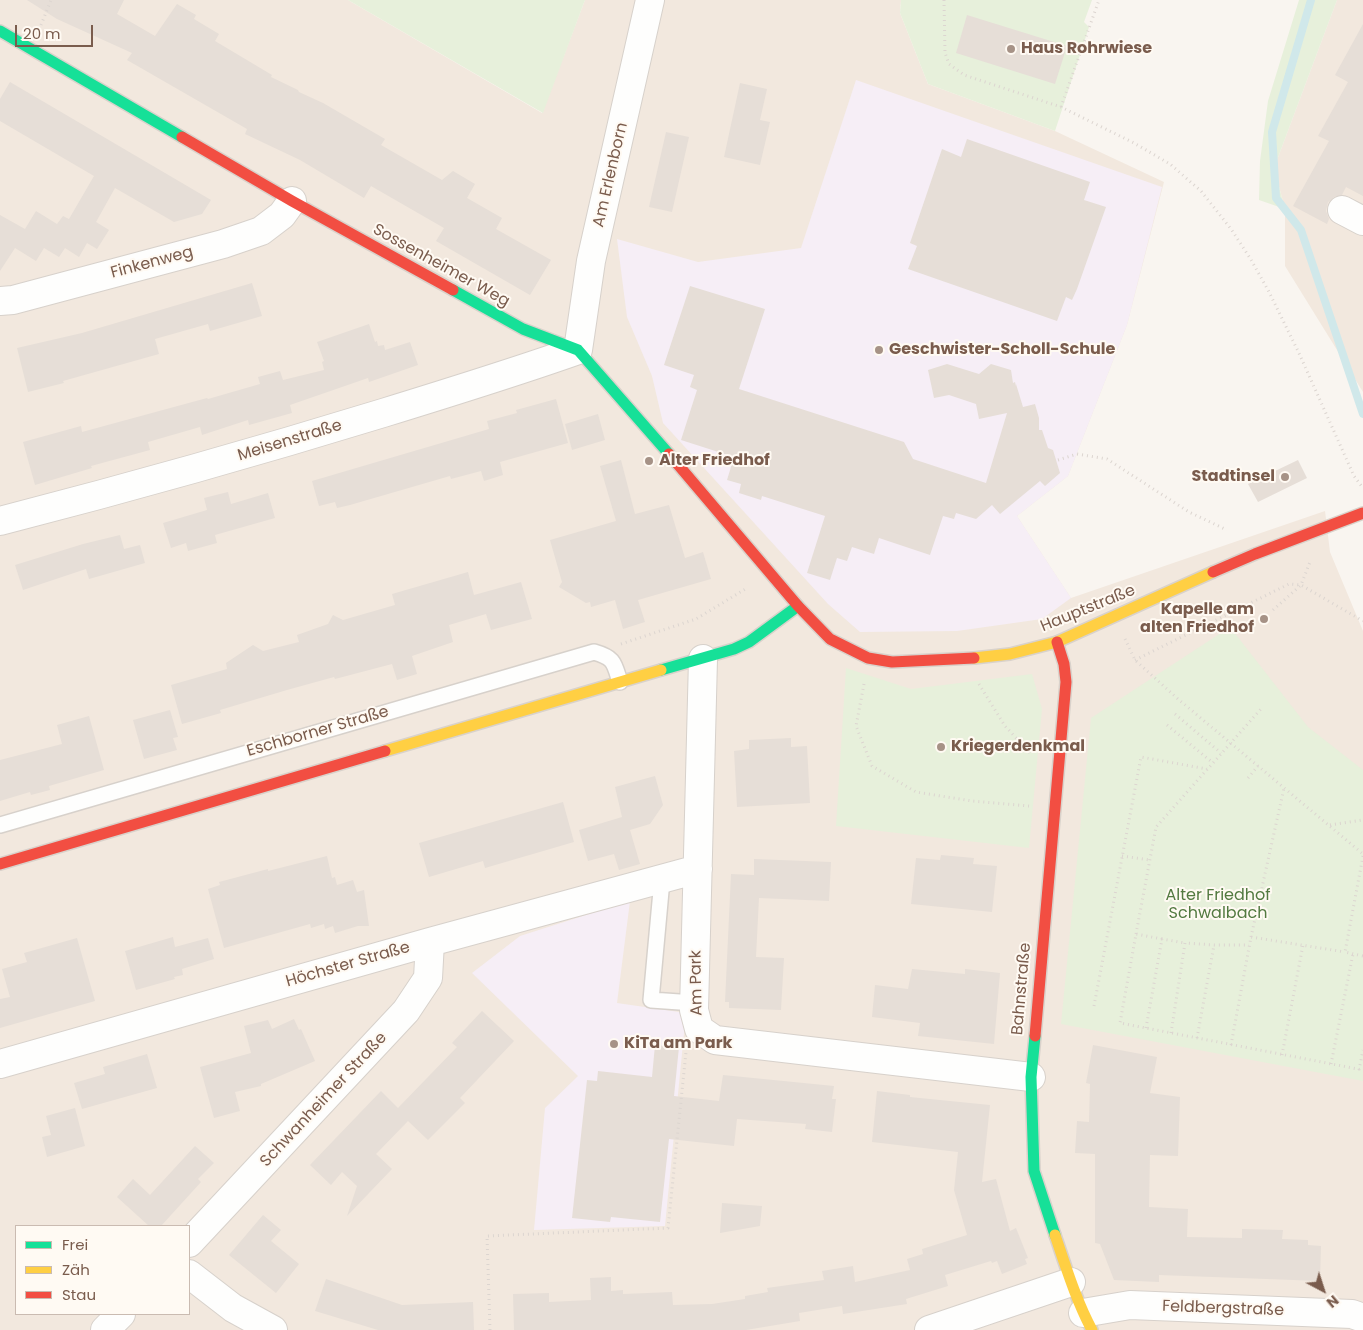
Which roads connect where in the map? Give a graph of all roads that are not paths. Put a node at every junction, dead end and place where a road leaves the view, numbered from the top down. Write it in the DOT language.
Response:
graph roads {
  1 [pos="650,0"];
  2 [pos="0,31"];
  3 [pos="292,201"];
  4 [pos="0,301"];
  5 [pos="578,350"];
  6 [pos="1363,513"];
  7 [pos="0,521"];
  8 [pos="798,606"];
  9 [pos="1058,642"];
  10 [pos="703,659"];
  11 [pos="620,682"];
  12 [pos="0,825"];
  13 [pos="0,864"];
  14 [pos="698,869"];
  15 [pos="662,880"];
  16 [pos="430,942"];
  17 [pos="697,1016"];
  18 [pos="0,1064"];
  19 [pos="1031,1077"];
  20 [pos="190,1242"];
  21 [pos="190,1275"];
  22 [pos="1071,1282"];
  23 [pos="119,1315"];
  24 [pos="1363,1318"];
  25 [pos="1087,1322"];
  26 [pos="105,1330"];
  27 [pos="273,1330"];
  28 [pos="929,1330"];
  1 -- 5 [label="street, Am Erlenborn"];
  2 -- 3 [label="street, Sossenheimer Weg"];
  3 -- 4 [label="street, Finkenweg"];
  3 -- 5 [label="street, Sossenheimer Weg"];
  5 -- 7 [label="street, Meisenstraße"];
  5 -- 8 [label="street, Sossenheimer Weg"];
  6 -- 9 [label="street, Hauptstraße"];
  8 -- 9 [label="street, Hauptstraße"];
  8 -- 10 [label="street"];
  9 -- 19 [label="street, Bahnstraße"];
  10 -- 11 [label="street"];
  10 -- 14 [label="street, Am Park"];
  11 -- 12 [label="lane, Eschborner Straße"];
  11 -- 13 [label="street"];
  14 -- 15 [label="street, Höchster Straße"];
  14 -- 17 [label="street, Am Park"];
  15 -- 16 [label="street, Höchster Straße"];
  15 -- 17 [label="lane"];
  16 -- 18 [label="street, Höchster Straße"];
  16 -- 20 [label="street, Schwanheimer Straße"];
  17 -- 19 [label="street, Am Park"];
  19 -- 22 [label="street, Bahnstraße"];
  21 -- 27 [label="street"];
  22 -- 25 [label="street, Bahnstraße"];
  22 -- 28 [label="street"];
  23 -- 26 [label="street"];
  24 -- 25 [label="street, Feldbergstraße"];
}
